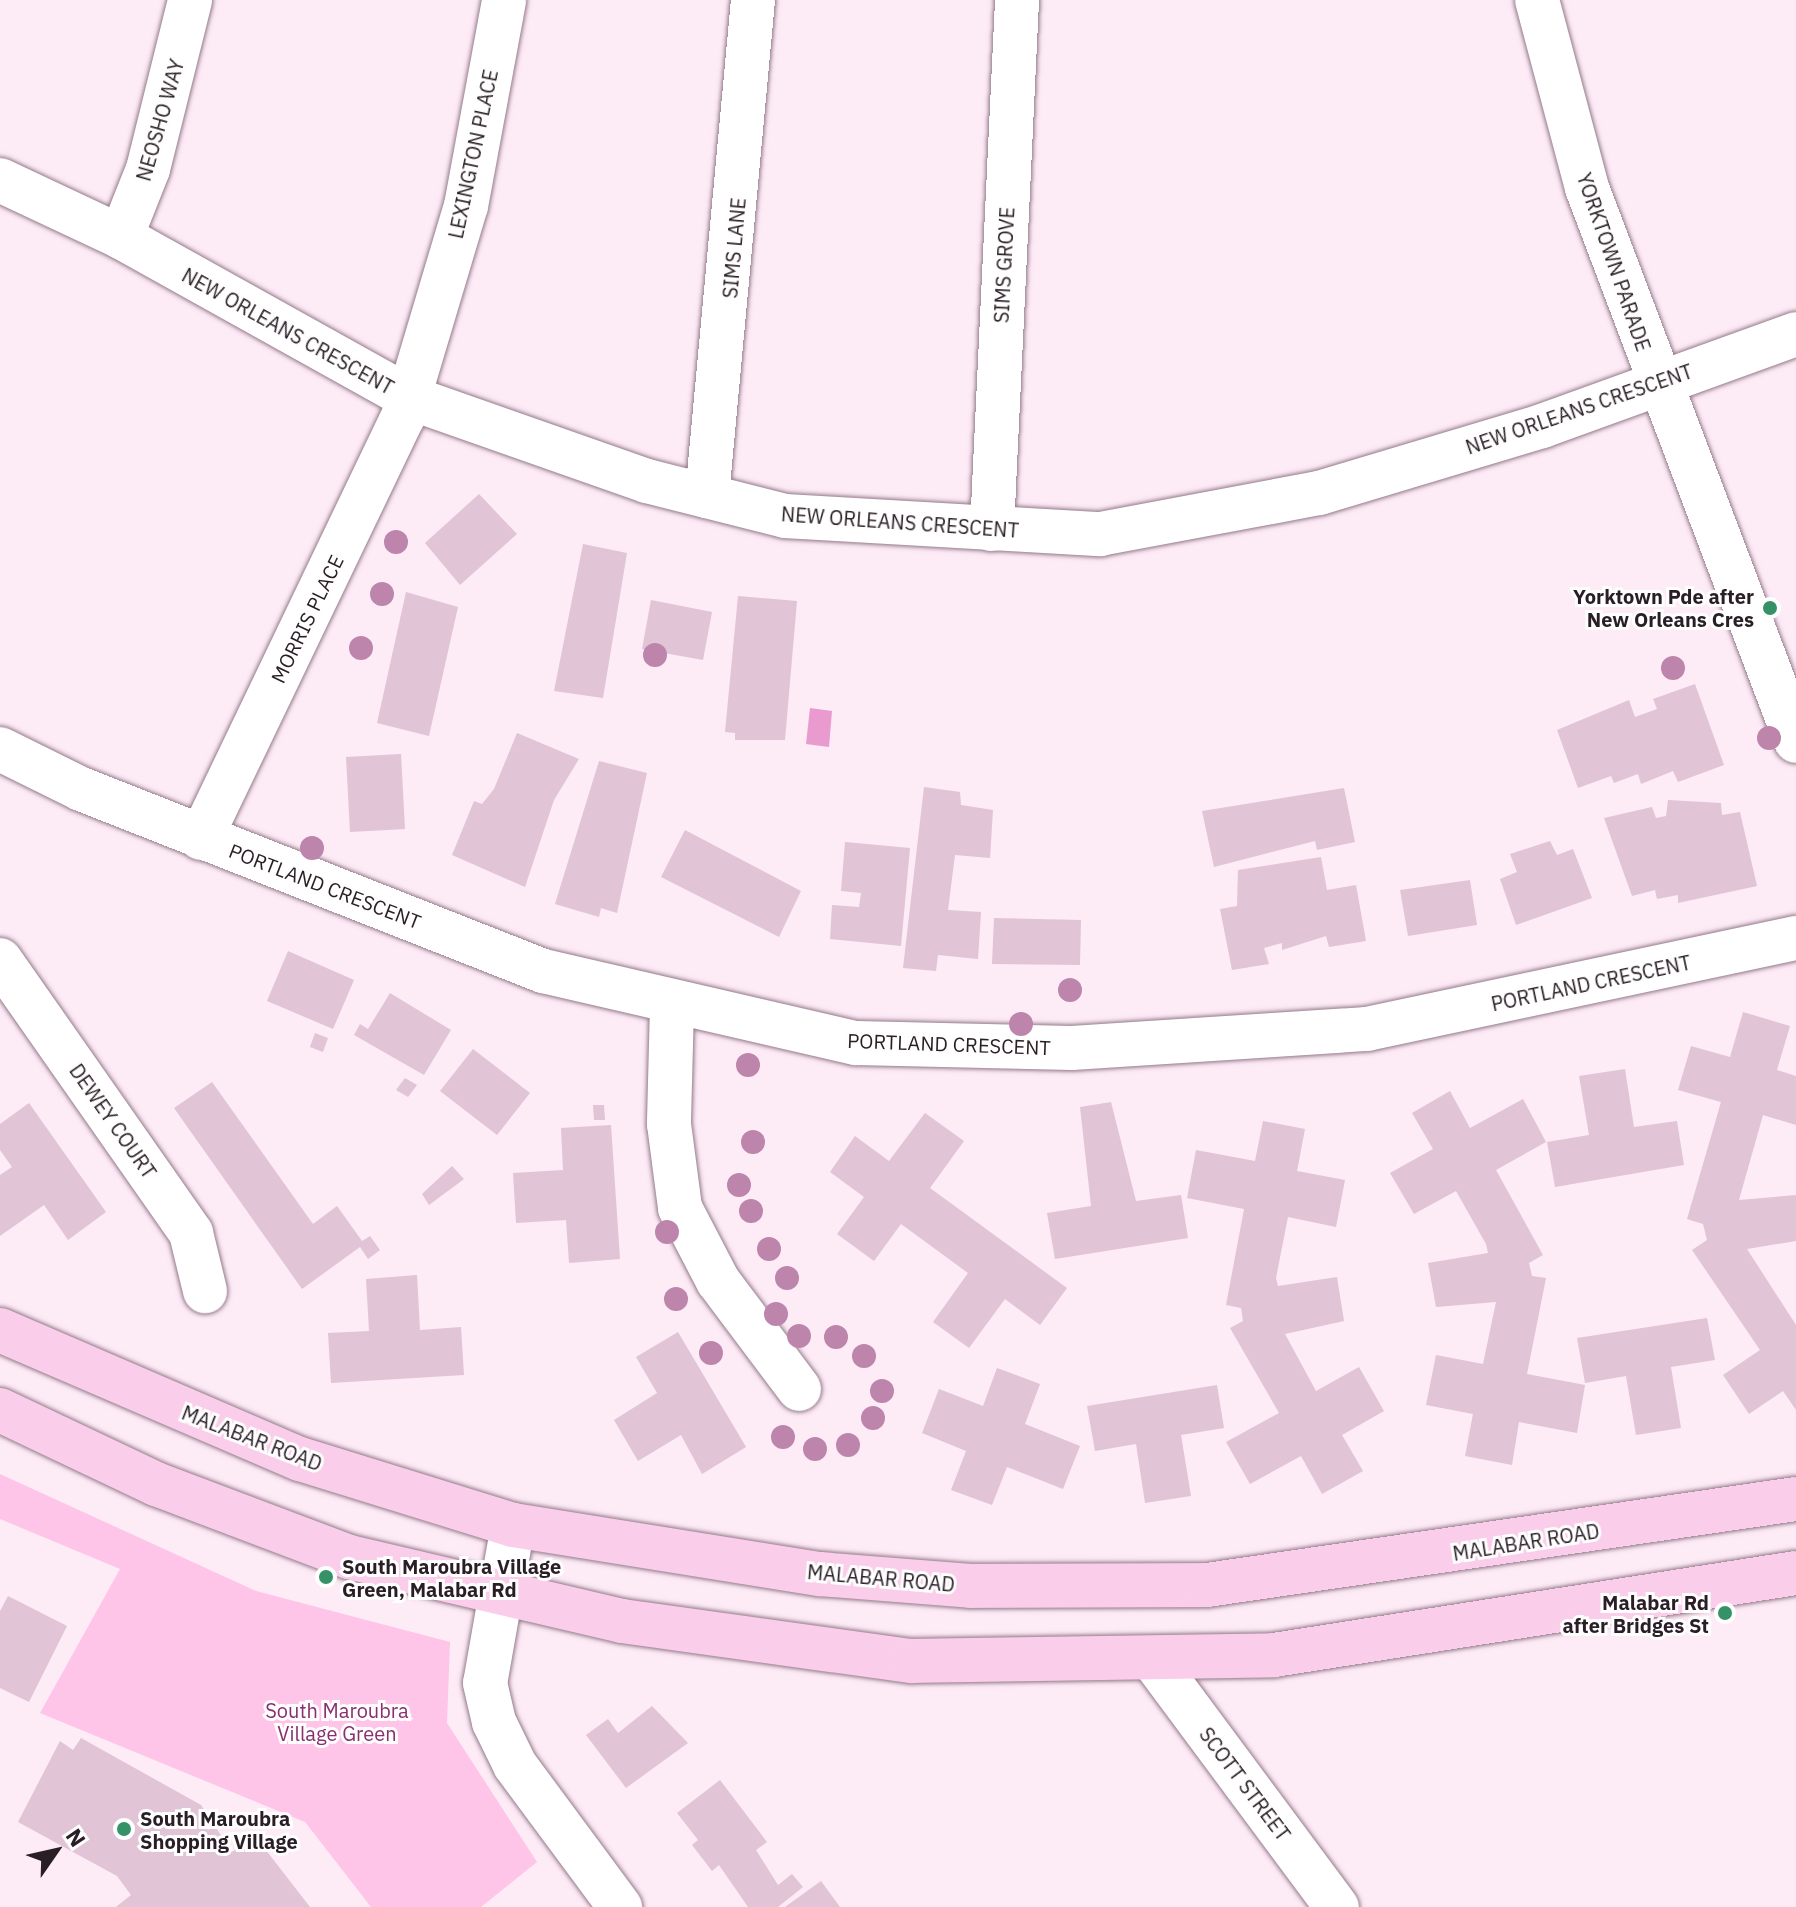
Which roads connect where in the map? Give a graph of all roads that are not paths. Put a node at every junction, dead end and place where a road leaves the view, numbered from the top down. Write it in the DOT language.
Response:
graph roads {
  1 [pos="190,0"];
  2 [pos="504,0"];
  3 [pos="753,0"];
  4 [pos="1017,0"];
  5 [pos="1537,0"];
  6 [pos="0,180"];
  7 [pos="121,237"];
  8 [pos="1796,334"];
  9 [pos="1656,383"];
  10 [pos="408,397"];
  11 [pos="707,496"];
  12 [pos="992,529"];
  13 [pos="1796,741"];
  14 [pos="0,749"];
  15 [pos="201,838"];
  16 [pos="1796,938"];
  17 [pos="0,960"];
  18 [pos="672,1006"];
  19 [pos="205,1291"];
  20 [pos="0,1330"];
  21 [pos="799,1389"];
  22 [pos="0,1410"];
  23 [pos="1796,1499"];
  24 [pos="513,1525"];
  25 [pos="1796,1573"];
  26 [pos="497,1593"];
  27 [pos="1154,1661"];
  28 [pos="620,1907"];
  29 [pos="1337,1907"];
  1 -- 7 [label="street, NEOSHO WAY"];
  2 -- 10 [label="street, LEXINGTON PLACE"];
  3 -- 11 [label="street, SIMS LANE"];
  4 -- 12 [label="street, SIMS GROVE"];
  5 -- 9 [label="street, YORKTOWN PARADE"];
  6 -- 7 [label="street, NEW ORLEANS CRESCENT"];
  7 -- 10 [label="street, NEW ORLEANS CRESCENT"];
  8 -- 9 [label="street, NEW ORLEANS CRESCENT"];
  9 -- 12 [label="street, NEW ORLEANS CRESCENT"];
  9 -- 13 [label="street, YORKTOWN PARADE"];
  10 -- 11 [label="street, NEW ORLEANS CRESCENT"];
  10 -- 15 [label="street, MORRIS PLACE"];
  11 -- 12 [label="street, NEW ORLEANS CRESCENT"];
  14 -- 15 [label="street, PORTLAND CRESCENT"];
  15 -- 18 [label="street, PORTLAND CRESCENT"];
  16 -- 18 [label="street, PORTLAND CRESCENT"];
  17 -- 19 [label="street, DEWEY COURT"];
  18 -- 21 [label="street"];
  20 -- 24 [label="main road, MALABAR ROAD"];
  22 -- 26 [label="main road"];
  23 -- 24 [label="main road, MALABAR ROAD"];
  24 -- 26 [label="street"];
  25 -- 27 [label="main road"];
  26 -- 27 [label="main road"];
  26 -- 28 [label="street"];
  27 -- 29 [label="street, SCOTT STREET"];
}
